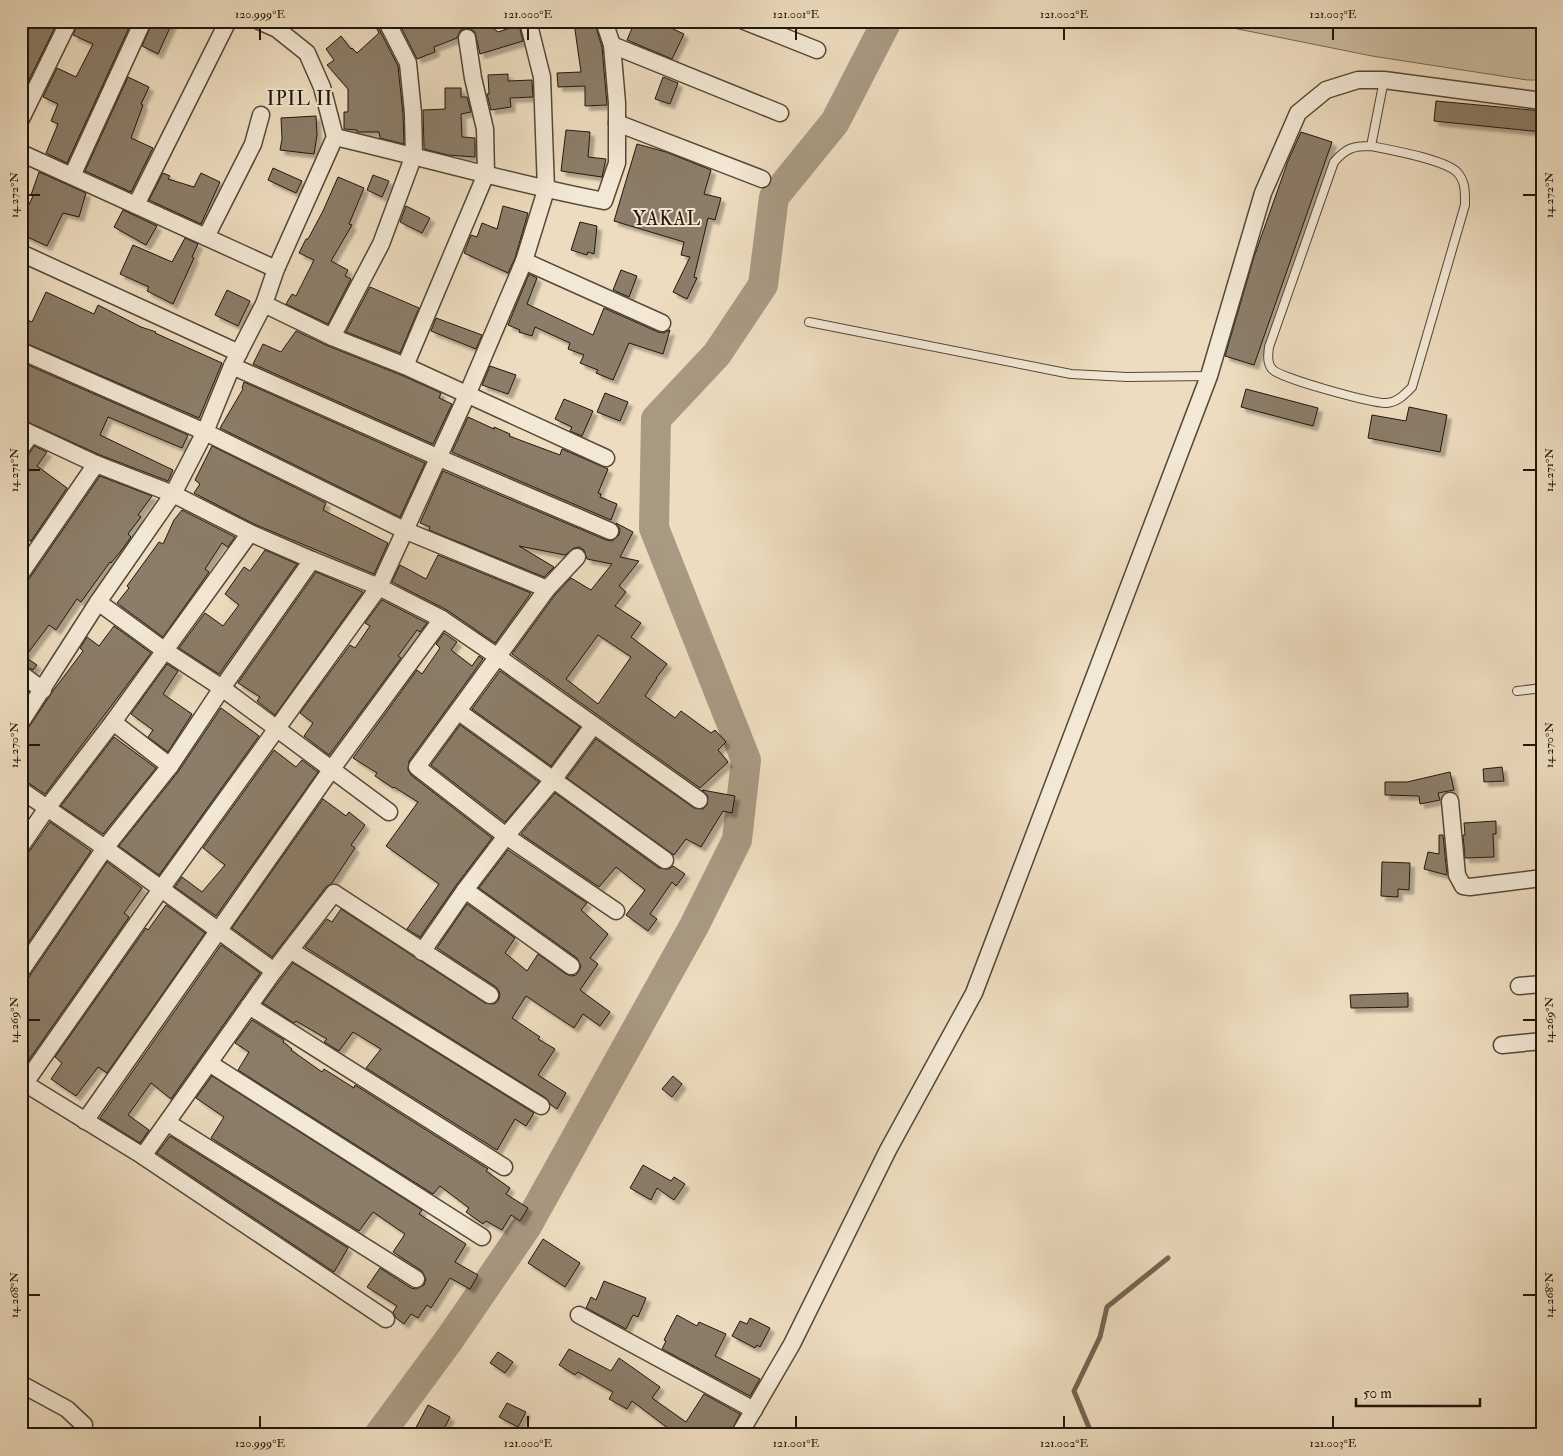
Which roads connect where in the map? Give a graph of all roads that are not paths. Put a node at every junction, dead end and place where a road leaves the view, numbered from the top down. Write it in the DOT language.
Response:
graph roads {
  1 [pos="69,21"];
  2 [pos="143,21"];
  3 [pos="228,21"];
  4 [pos="259,21"];
  5 [pos="528,21"];
  6 [pos="604,21"];
  7 [pos="744,21"];
  8 [pos="389,26"];
  9 [pos="467,38"];
  10 [pos="612,45"];
  11 [pos="817,50"];
  12 [pos="1384,80"];
  13 [pos="1542,101"];
  14 [pos="780,113"];
  15 [pos="261,115"];
  16 [pos="21,119"];
  17 [pos="617,123"];
  18 [pos="335,137"];
  19 [pos="1370,146"];
  20 [pos="21,153"];
  21 [pos="414,155"];
  22 [pos="486,174"];
  23 [pos="72,176"];
  24 [pos="762,179"];
  25 [pos="546,190"];
  26 [pos="136,205"];
  27 [pos="206,237"];
  28 [pos="21,253"];
  29 [pos="524,261"];
  30 [pos="276,269"];
  31 [pos="264,304"];
  32 [pos="809,322"];
  33 [pos="662,323"];
  34 [pos="332,337"];
  35 [pos="21,351"];
  36 [pos="236,359"];
  37 [pos="405,366"];
  38 [pos="1208,376"];
  39 [pos="467,394"];
  40 [pos="26,432"];
  41 [pos="205,432"];
  42 [pos="21,448"];
  43 [pos="437,457"];
  44 [pos="606,458"];
  45 [pos="96,464"];
  46 [pos="173,494"];
  47 [pos="404,530"];
  48 [pos="610,531"];
  49 [pos="250,533"];
  50 [pos="577,556"];
  51 [pos="312,560"];
  52 [pos="21,573"];
  53 [pos="379,586"];
  54 [pos="547,589"];
  55 [pos="98,602"];
  56 [pos="442,619"];
  57 [pos="164,650"];
  58 [pos="498,657"];
  59 [pos="21,674"];
  60 [pos="222,688"];
  61 [pos="1542,688"];
  62 [pos="42,690"];
  63 [pos="1517,691"];
  64 [pos="458,712"];
  65 [pos="21,722"];
  66 [pos="112,722"];
  67 [pos="593,726"];
  68 [pos="277,730"];
  69 [pos="170,766"];
  70 [pos="331,770"];
  71 [pos="553,780"];
  72 [pos="21,790"];
  73 [pos="699,800"];
  74 [pos="1450,801"];
  75 [pos="47,808"];
  76 [pos="389,812"];
  77 [pos="506,836"];
  78 [pos="21,846"];
  79 [pos="105,848"];
  80 [pos="665,860"];
  81 [pos="1542,878"];
  82 [pos="161,889"];
  83 [pos="465,890"];
  84 [pos="616,911"];
  85 [pos="218,931"];
  86 [pos="290,950"];
  87 [pos="422,952"];
  88 [pos="572,966"];
  89 [pos="21,971"];
  90 [pos="274,971"];
  91 [pos="1542,984"];
  92 [pos="1519,986"];
  93 [pos="490,995"];
  94 [pos="248,1006"];
  95 [pos="1542,1040"];
  96 [pos="1502,1045"];
  97 [pos="209,1063"];
  98 [pos="23,1082"];
  99 [pos="541,1106"];
  100 [pos="85,1121"];
  101 [pos="168,1122"];
  102 [pos="143,1156"];
  103 [pos="504,1167"];
  104 [pos="482,1237"];
  105 [pos="416,1279"];
  106 [pos="579,1315"];
  107 [pos="386,1319"];
  108 [pos="21,1384"];
  109 [pos="754,1410"];
  110 [pos="83,1435"];
  111 [pos="740,1435"];
  1 -- 16 [label="street"];
  2 -- 23 [label="street"];
  3 -- 26 [label="street"];
  4 -- 18 [label="street"];
  5 -- 25 [label="street"];
  6 -- 10 [label="street"];
  7 -- 11 [label="street"];
  8 -- 21 [label="street"];
  9 -- 22 [label="street"];
  10 -- 14 [label="street"];
  10 -- 17 [label="street"];
  12 -- 13 [label="street"];
  12 -- 19 [label="lane"];
  12 -- 38 [label="street"];
  15 -- 27 [label="street"];
  17 -- 24 [label="street"];
  17 -- 25 [label="street"];
  18 -- 21 [label="street"];
  18 -- 30 [label="street"];
  19 -- 19 [label="lane"];
  20 -- 23 [label="street"];
  21 -- 22 [label="street"];
  21 -- 34 [label="street"];
  22 -- 25 [label="street"];
  22 -- 37 [label="street"];
  23 -- 26 [label="street"];
  25 -- 29 [label="street"];
  26 -- 27 [label="street"];
  27 -- 30 [label="street"];
  28 -- 36 [label="street"];
  29 -- 33 [label="street"];
  29 -- 39 [label="street"];
  30 -- 31 [label="street"];
  31 -- 34 [label="street"];
  31 -- 36 [label="street"];
  32 -- 38 [label="lane"];
  34 -- 37 [label="street"];
  35 -- 41 [label="street"];
  36 -- 41 [label="street"];
  36 -- 43 [label="street"];
  37 -- 39 [label="street"];
  38 -- 109 [label="street"];
  39 -- 43 [label="street"];
  39 -- 44 [label="street"];
  40 -- 42 [label="street"];
  40 -- 45 [label="street"];
  41 -- 46 [label="street"];
  41 -- 47 [label="street"];
  43 -- 47 [label="street"];
  43 -- 48 [label="street"];
  45 -- 46 [label="street"];
  45 -- 52 [label="street"];
  46 -- 49 [label="street"];
  46 -- 55 [label="street"];
  47 -- 53 [label="street"];
  47 -- 54 [label="street"];
  49 -- 51 [label="street"];
  49 -- 57 [label="street"];
  50 -- 54 [label="street"];
  51 -- 53 [label="street"];
  51 -- 60 [label="street"];
  53 -- 56 [label="street"];
  53 -- 68 [label="street"];
  54 -- 58 [label="street"];
  55 -- 57 [label="street"];
  55 -- 62 [label="street"];
  56 -- 58 [label="street"];
  56 -- 70 [label="street"];
  57 -- 60 [label="street"];
  57 -- 66 [label="street"];
  58 -- 64 [label="street"];
  58 -- 67 [label="street"];
  59 -- 62 [label="street"];
  60 -- 68 [label="street"];
  60 -- 69 [label="street"];
  61 -- 63 [label="lane"];
  62 -- 65 [label="street"];
  64 -- 71 [label="street"];
  64 -- 77 [label="street"];
  66 -- 69 [label="street"];
  66 -- 75 [label="street"];
  67 -- 71 [label="street"];
  67 -- 73 [label="street"];
  68 -- 70 [label="street"];
  68 -- 82 [label="street"];
  69 -- 79 [label="street"];
  70 -- 76 [label="street"];
  70 -- 85 [label="street"];
  71 -- 77 [label="street"];
  71 -- 80 [label="street"];
  72 -- 75 [label="street"];
  74 -- 81 [label="street"];
  75 -- 78 [label="street"];
  75 -- 79 [label="street"];
  77 -- 83 [label="street"];
  77 -- 84 [label="street"];
  79 -- 82 [label="street"];
  79 -- 89 [label="street"];
  82 -- 85 [label="street"];
  82 -- 98 [label="street"];
  83 -- 87 [label="street"];
  83 -- 88 [label="street"];
  85 -- 90 [label="street"];
  85 -- 100 [label="street"];
  86 -- 87 [label="street"];
  86 -- 90 [label="street"];
  86 -- 99 [label="street"];
  87 -- 93 [label="street"];
  90 -- 94 [label="street"];
  91 -- 92 [label="street"];
  94 -- 97 [label="street"];
  94 -- 103 [label="street"];
  95 -- 96 [label="street"];
  97 -- 101 [label="street"];
  97 -- 104 [label="street"];
  98 -- 100 [label="street"];
  100 -- 102 [label="street"];
  101 -- 102 [label="street"];
  101 -- 105 [label="street"];
  102 -- 107 [label="street"];
  106 -- 109 [label="street"];
  108 -- 110 [label="street"];
  109 -- 111 [label="street"];
}
